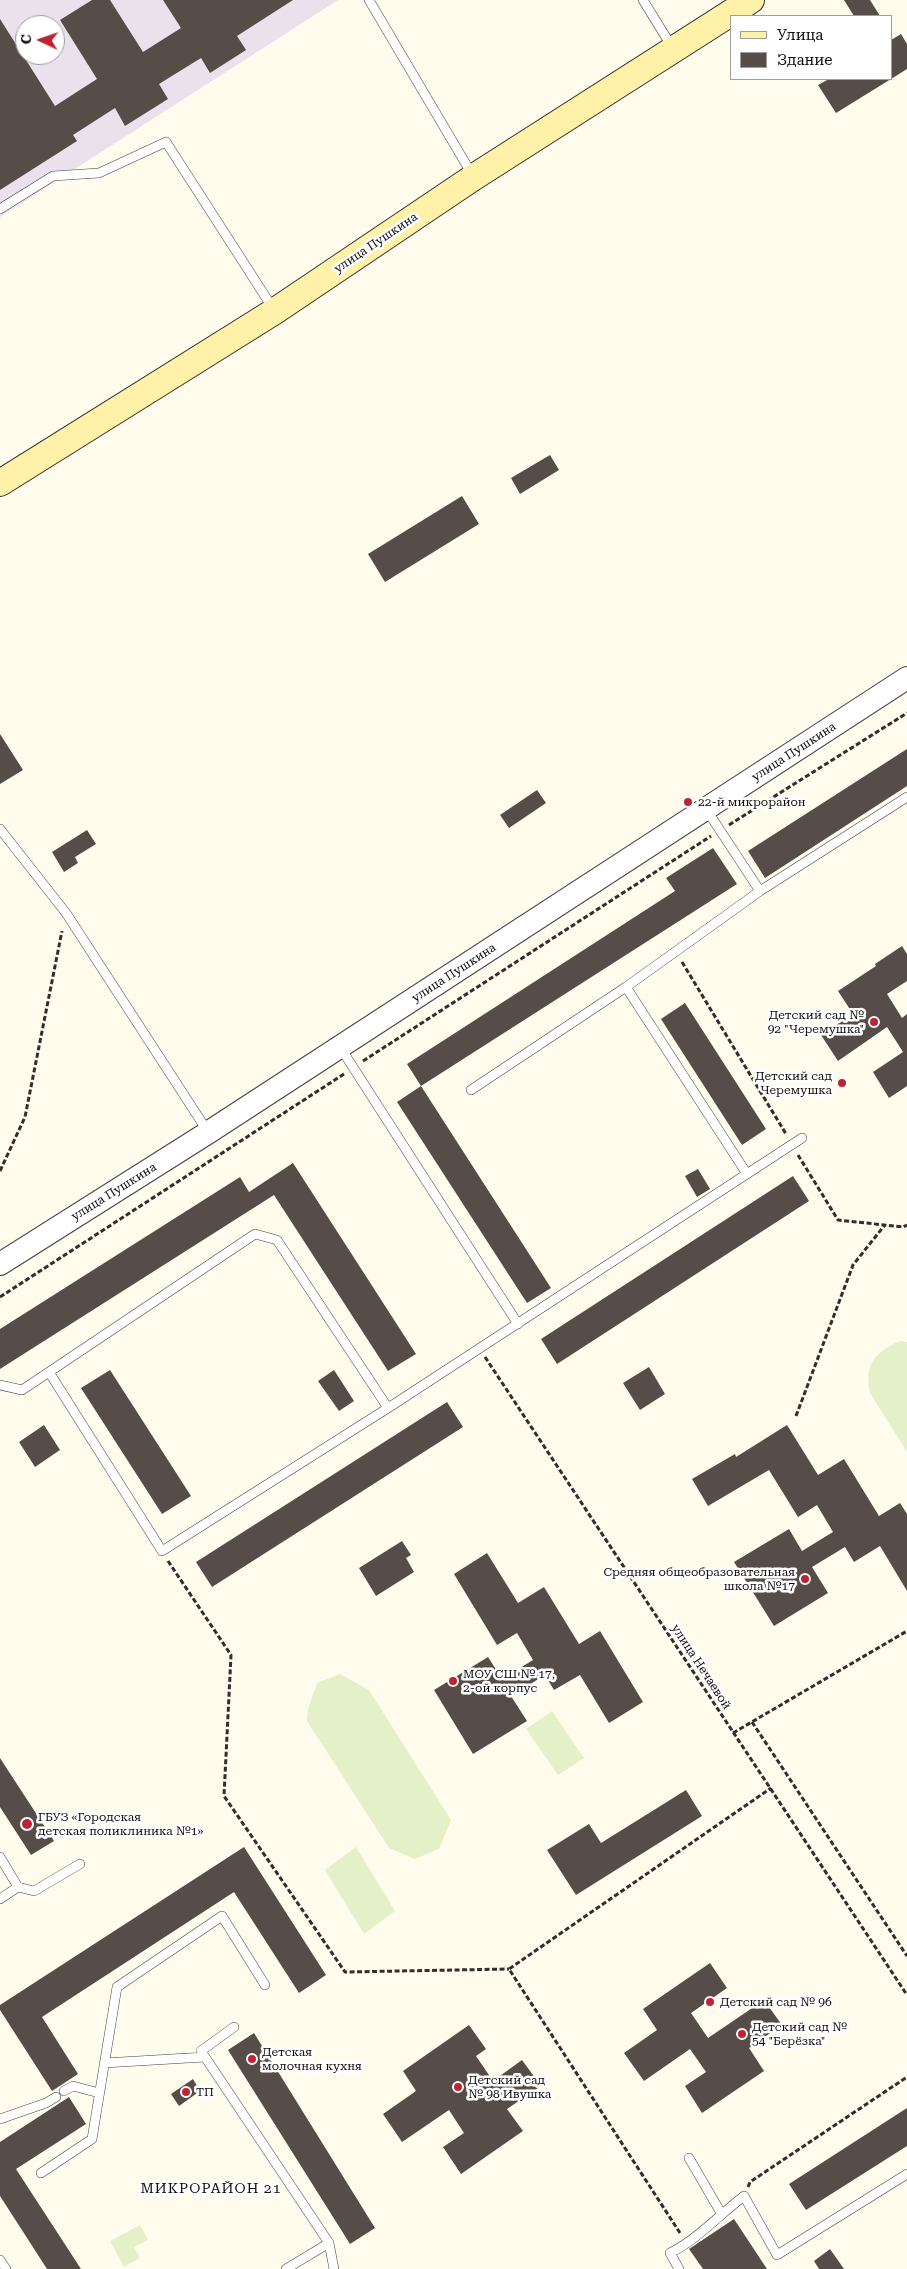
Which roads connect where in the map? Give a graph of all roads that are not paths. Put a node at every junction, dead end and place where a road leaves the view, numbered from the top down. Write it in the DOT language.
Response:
graph roads {
  1 [pos="369,0"];
  2 [pos="643,0"];
  3 [pos="751,0"];
  4 [pos="674,49"];
  5 [pos="474,177"];
  6 [pos="0,210"];
  7 [pos="275,311"];
  8 [pos="0,483"];
  9 [pos="907,678"];
  10 [pos="907,797"];
  11 [pos="706,809"];
  12 [pos="0,829"];
  13 [pos="760,891"];
  14 [pos="626,987"];
  15 [pos="340,1047"];
  16 [pos="471,1090"];
  17 [pos="208,1132"];
  18 [pos="802,1138"];
  19 [pos="747,1174"];
  20 [pos="0,1264"];
  21 [pos="518,1324"];
  22 [pos="49,1372"];
  23 [pos="0,1385"];
  24 [pos="388,1408"];
  25 [pos="0,1857"];
  26 [pos="80,1864"];
  27 [pos="18,1887"];
  28 [pos="0,1899"];
  29 [pos="265,1985"];
  30 [pos="234,2027"];
  31 [pos="205,2057"];
  32 [pos="104,2063"];
  33 [pos="99,2093"];
  34 [pos="0,2118"];
  35 [pos="689,2158"];
  36 [pos="41,2173"];
  37 [pos="907,2174"];
  38 [pos="721,2213"];
  39 [pos="329,2243"];
  40 [pos="0,2260"];
  41 [pos="6,2269"];
  42 [pos="286,2269"];
  43 [pos="334,2269"];
  44 [pos="679,2269"];
  1 -- 5 [label="lane"];
  2 -- 4 [label="lane"];
  3 -- 4 [label="main road, улица Пушкина"];
  4 -- 5 [label="main road, улица Пушкина"];
  5 -- 7 [label="main road, улица Пушкина"];
  6 -- 7 [label="lane"];
  7 -- 8 [label="main road, улица Пушкина"];
  9 -- 11 [label="street, улица Пушкина"];
  10 -- 13 [label="lane"];
  11 -- 13 [label="lane"];
  11 -- 15 [label="street, улица Пушкина"];
  12 -- 17 [label="lane"];
  13 -- 14 [label="lane"];
  14 -- 16 [label="lane"];
  14 -- 19 [label="lane"];
  15 -- 17 [label="street, улица Пушкина"];
  15 -- 21 [label="lane"];
  17 -- 20 [label="street, улица Пушкина"];
  18 -- 19 [label="lane"];
  19 -- 21 [label="lane"];
  21 -- 24 [label="lane"];
  22 -- 23 [label="lane"];
  22 -- 24 [label="lane"];
  22 -- 24 [label="lane"];
  25 -- 27 [label="lane"];
  26 -- 27 [label="lane"];
  27 -- 28 [label="lane"];
  29 -- 32 [label="lane"];
  30 -- 31 [label="lane"];
  31 -- 32 [label="lane"];
  31 -- 39 [label="lane"];
  32 -- 33 [label="lane"];
  33 -- 34 [label="lane"];
  33 -- 36 [label="lane"];
  35 -- 38 [label="lane"];
  37 -- 38 [label="lane"];
  38 -- 44 [label="lane"];
  39 -- 42 [label="lane"];
  39 -- 43 [label="lane"];
  40 -- 41 [label="lane"];
}
